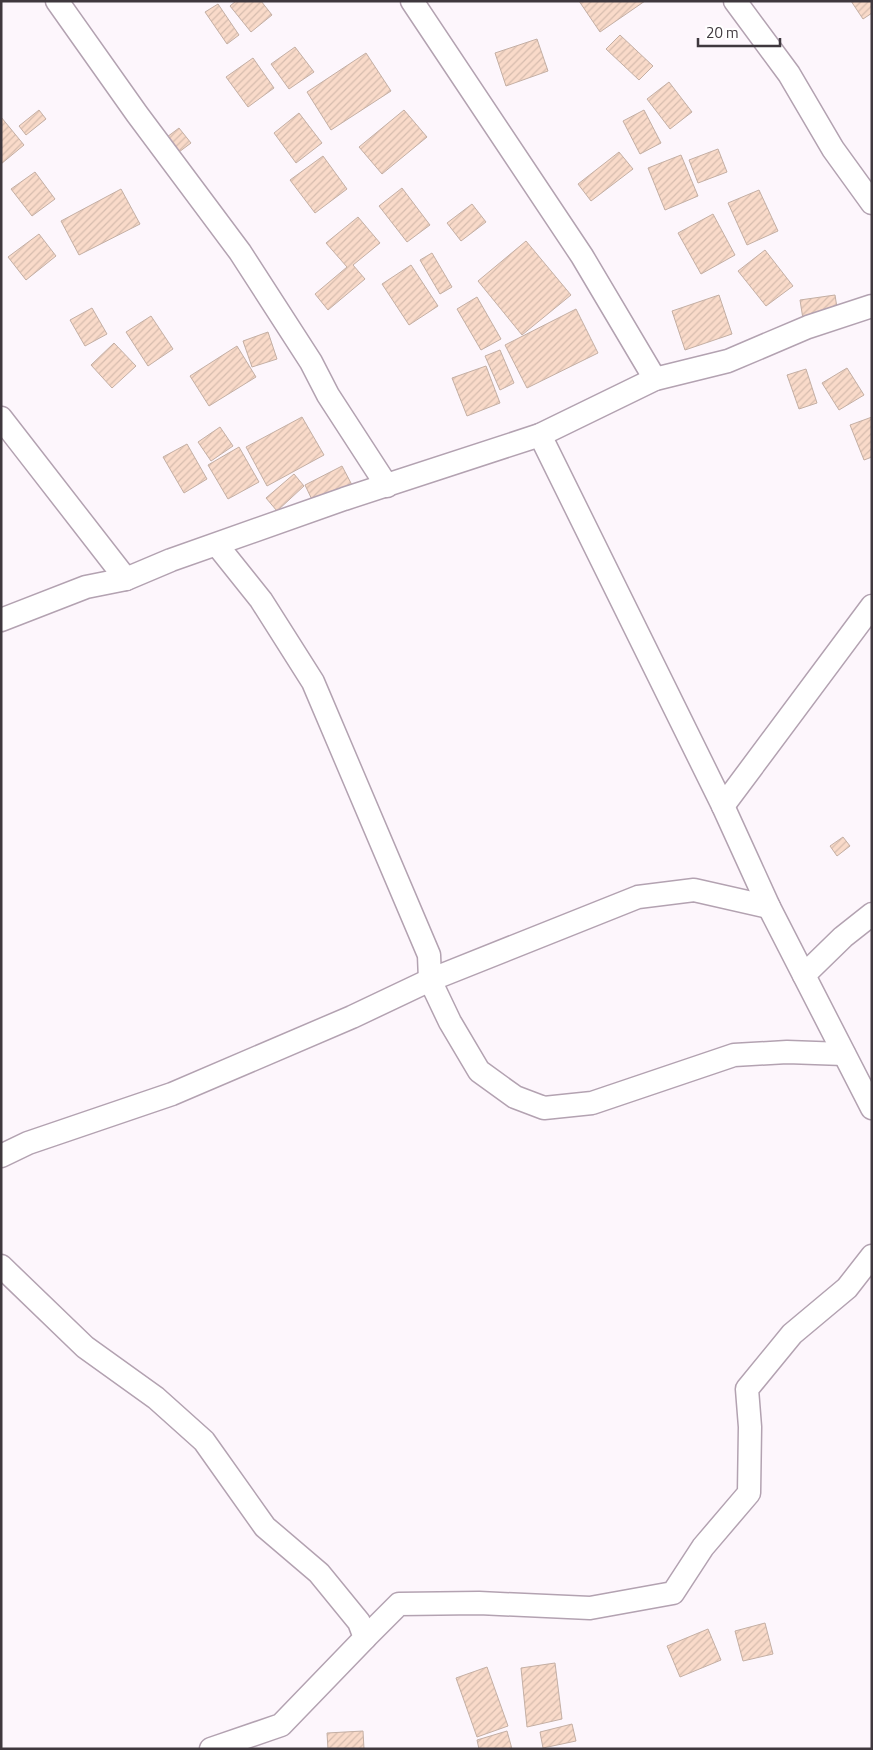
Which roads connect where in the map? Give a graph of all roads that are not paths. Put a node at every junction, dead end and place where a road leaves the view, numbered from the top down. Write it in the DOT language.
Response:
graph roads {
  1 [pos="57,1"];
  2 [pos="412,1"];
  3 [pos="735,1"];
  4 [pos="872,203"];
  5 [pos="872,306"];
  6 [pos="655,379"];
  7 [pos="1,418"];
  8 [pos="540,435"];
  9 [pos="387,486"];
  10 [pos="217,545"];
  11 [pos="126,579"];
  12 [pos="872,606"];
  13 [pos="1,620"];
  14 [pos="723,806"];
  15 [pos="769,907"];
  16 [pos="872,914"];
  17 [pos="804,975"];
  18 [pos="430,980"];
  19 [pos="844,1054"];
  20 [pos="872,1108"];
  21 [pos="1,1156"];
  22 [pos="872,1256"];
  23 [pos="1,1266"];
  24 [pos="365,1638"];
  25 [pos="211,1749"];
  1 -- 9 [label="street"];
  2 -- 6 [label="street"];
  3 -- 4 [label="street"];
  5 -- 6 [label="street"];
  6 -- 8 [label="street"];
  7 -- 11 [label="street"];
  8 -- 9 [label="street"];
  8 -- 14 [label="street"];
  9 -- 10 [label="street"];
  10 -- 11 [label="street"];
  10 -- 18 [label="street"];
  11 -- 13 [label="street"];
  12 -- 14 [label="street"];
  14 -- 15 [label="street"];
  15 -- 17 [label="street"];
  15 -- 18 [label="street"];
  16 -- 17 [label="street"];
  17 -- 19 [label="street"];
  18 -- 19 [label="street"];
  18 -- 21 [label="street"];
  19 -- 20 [label="street"];
  22 -- 24 [label="street"];
  23 -- 24 [label="street"];
  24 -- 25 [label="street"];
}
